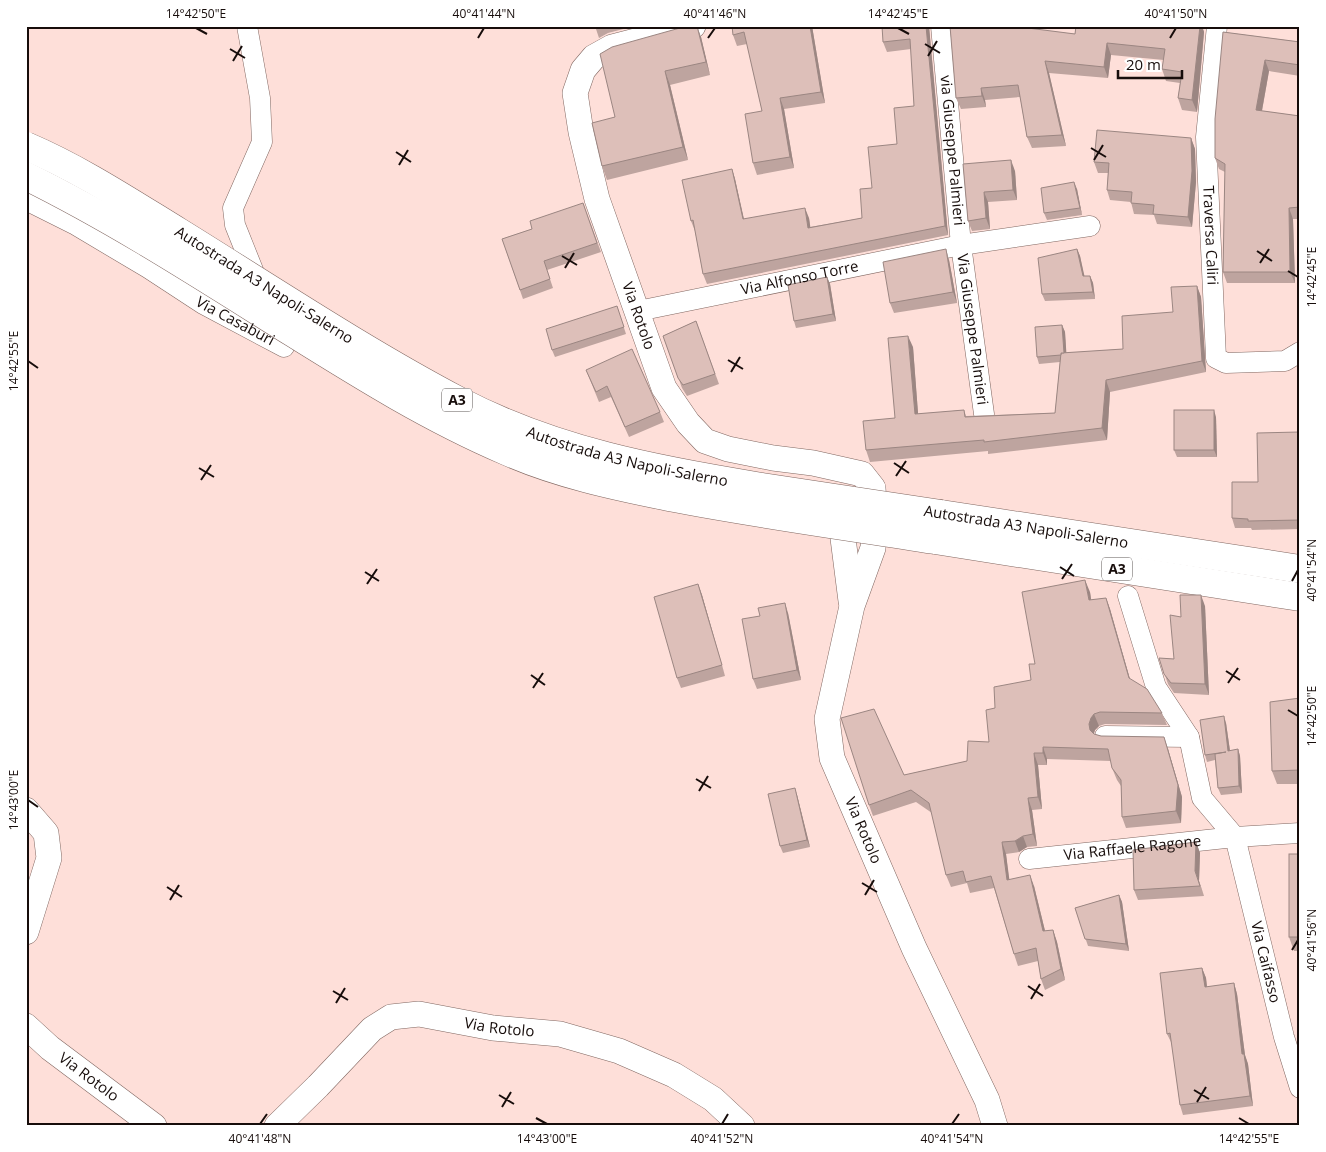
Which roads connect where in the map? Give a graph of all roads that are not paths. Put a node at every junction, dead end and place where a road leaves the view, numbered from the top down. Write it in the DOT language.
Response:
graph roads {
  1 [pos="247,26"];
  2 [pos="693,26"];
  3 [pos="941,26"];
  4 [pos="1217,26"];
  5 [pos="26,146"];
  6 [pos="26,176"];
  7 [pos="26,200"];
  8 [pos="1090,226"];
  9 [pos="961,244"];
  10 [pos="638,311"];
  11 [pos="1300,352"];
  12 [pos="984,414"];
  13 [pos="813,463"];
  14 [pos="1300,569"];
  15 [pos="1128,596"];
  16 [pos="1300,597"];
  17 [pos="852,606"];
  18 [pos="1105,736"];
  19 [pos="1189,737"];
  20 [pos="26,810"];
  21 [pos="1300,833"];
  22 [pos="1235,836"];
  23 [pos="1029,858"];
  24 [pos="26,932"];
  25 [pos="26,1026"];
  26 [pos="1300,1088"];
  27 [pos="154,1126"];
  28 [pos="277,1126"];
  29 [pos="742,1126"];
  30 [pos="996,1126"];
  1 -- 7 [label="street, Via Casaburi"];
  2 -- 10 [label="street, Via Rotolo"];
  3 -- 9 [label="street, via Giuseppe Palmieri"];
  4 -- 11 [label="street, Traversa Caliri"];
  5 -- 14 [label="highway, Autostrada A3 Napoli-Salerno / A3, bridge"];
  6 -- 16 [label="highway, Autostrada A3 Napoli-Salerno / A3, bridge"];
  8 -- 9 [label="street"];
  9 -- 10 [label="street, Via Alfonso Torre"];
  9 -- 12 [label="street, Via Giuseppe Palmieri"];
  10 -- 13 [label="street, Via Rotolo"];
  13 -- 17 [label="street, Via Rotolo"];
  13 -- 17 [label="street, Via Rotolo"];
  15 -- 19 [label="street"];
  17 -- 30 [label="street, Via Rotolo"];
  18 -- 19 [label="street"];
  19 -- 22 [label="street"];
  20 -- 24 [label="street"];
  21 -- 22 [label="street, Via Raffaele Ragone"];
  22 -- 23 [label="street, Via Raffaele Ragone"];
  22 -- 26 [label="street, Via Caifasso"];
  25 -- 27 [label="street, Via Rotolo"];
  28 -- 29 [label="street, Via Rotolo"];
}
